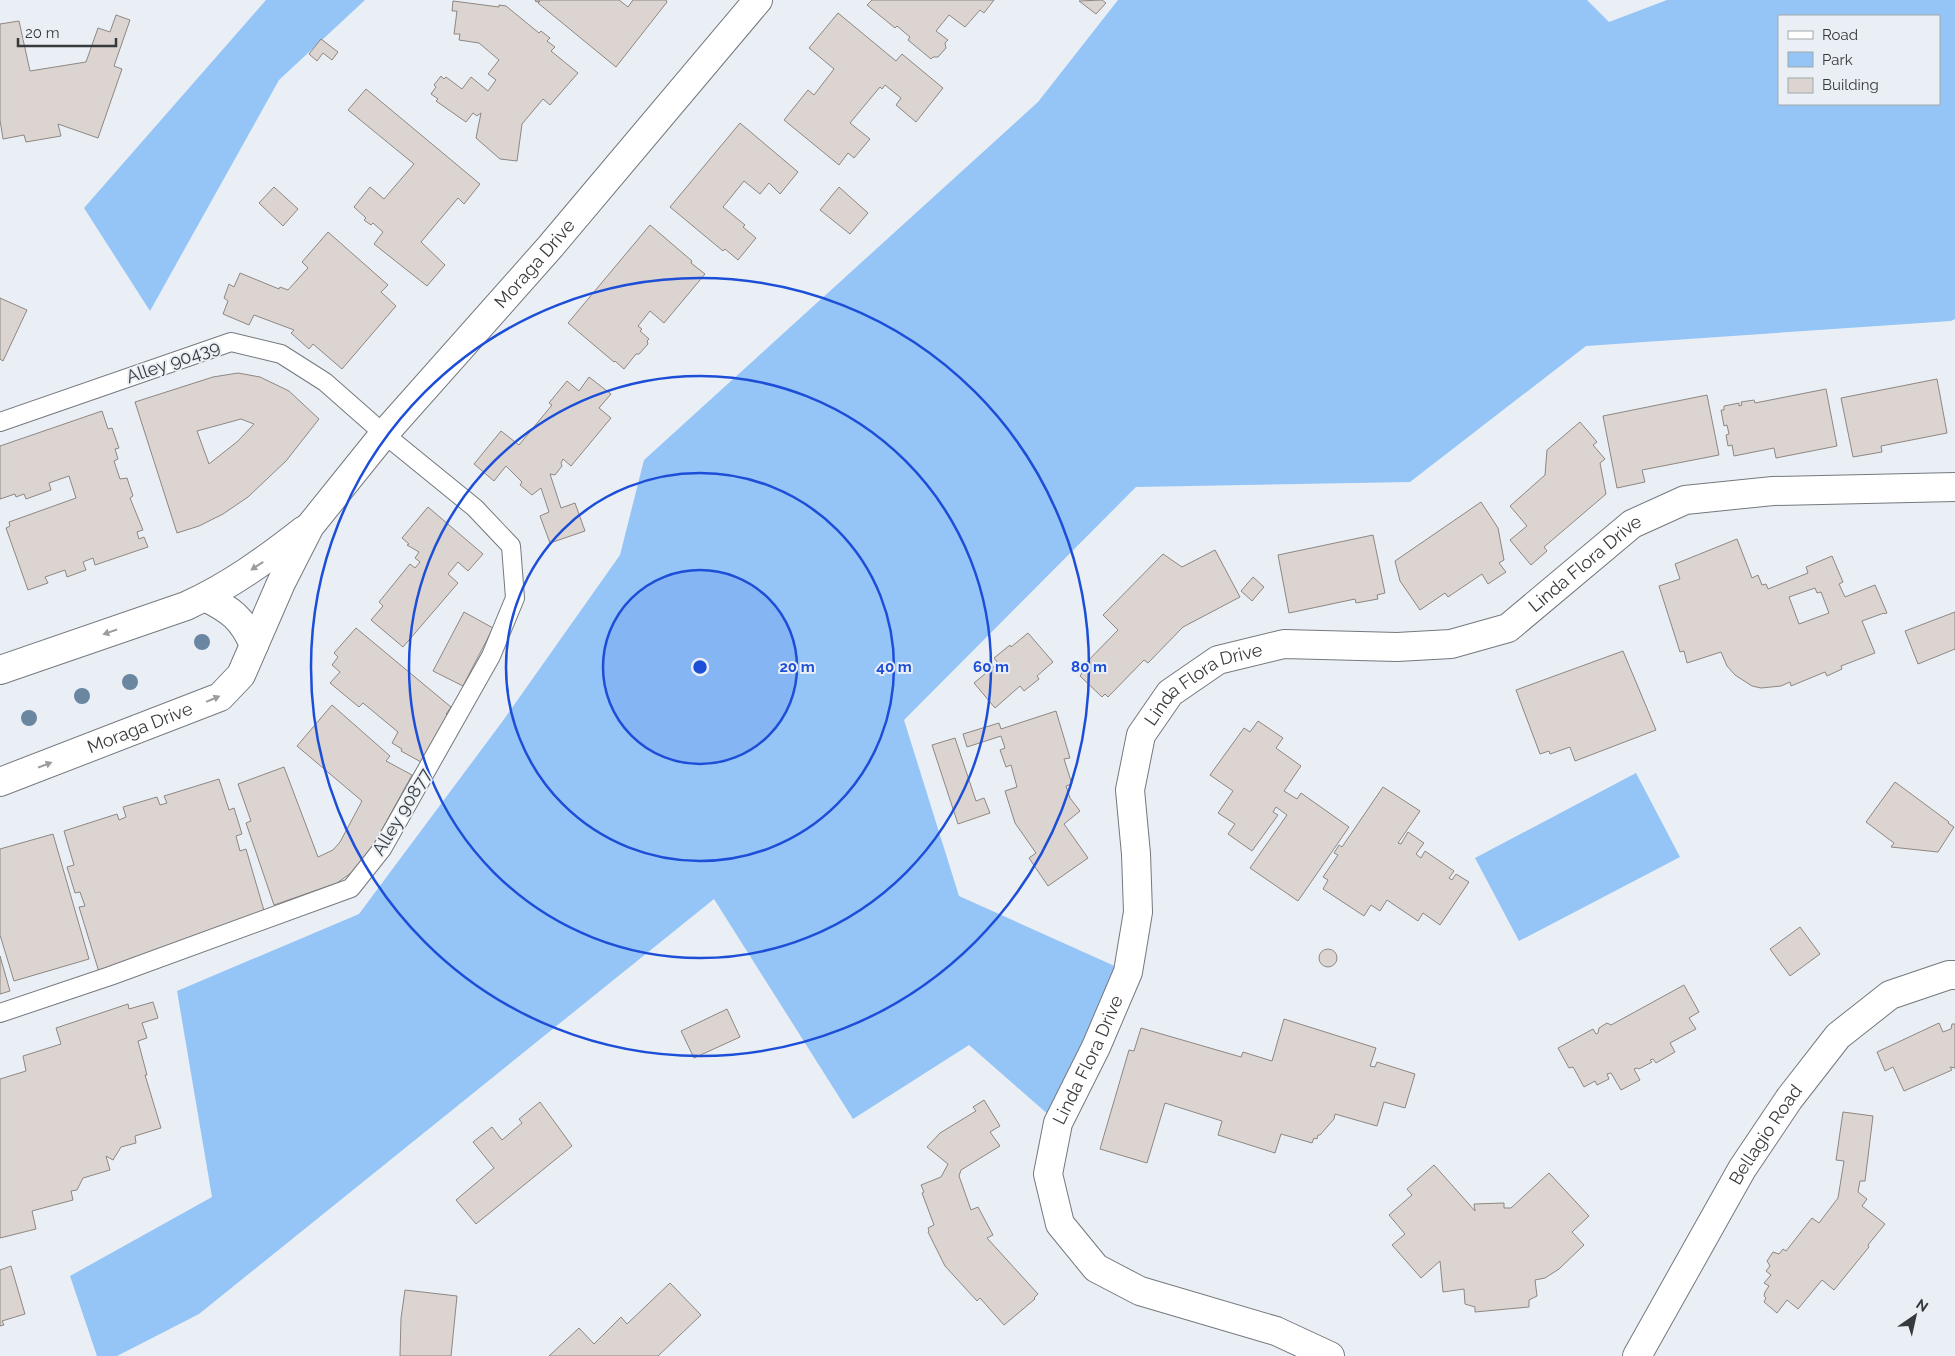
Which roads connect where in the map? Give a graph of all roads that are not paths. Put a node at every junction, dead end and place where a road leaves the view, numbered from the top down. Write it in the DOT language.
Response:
graph roads {
  1 [pos="758,0"];
  2 [pos="0,422"];
  3 [pos="384,434"];
  4 [pos="1955,487"];
  5 [pos="310,526"];
  6 [pos="205,598"];
  7 [pos="254,645"];
  8 [pos="0,670"];
  9 [pos="0,782"];
  10 [pos="1955,975"];
  11 [pos="0,1013"];
  12 [pos="1330,1356"];
  13 [pos="1637,1356"];
  1 -- 3 [label="street, Moraga Drive"];
  2 -- 3 [label="lane, Alley 90439"];
  3 -- 5 [label="street, Moraga Drive"];
  3 -- 11 [label="lane, Alley 90877"];
  4 -- 12 [label="street, Linda Flora Drive"];
  5 -- 6 [label="street, Moraga Drive, one-way"];
  5 -- 7 [label="street, Moraga Drive"];
  6 -- 7 [label="street"];
  6 -- 8 [label="street, Moraga Drive, one-way"];
  9 -- 7 [label="street, Moraga Drive, one-way"];
  10 -- 13 [label="street, Bellagio Road"];
}
